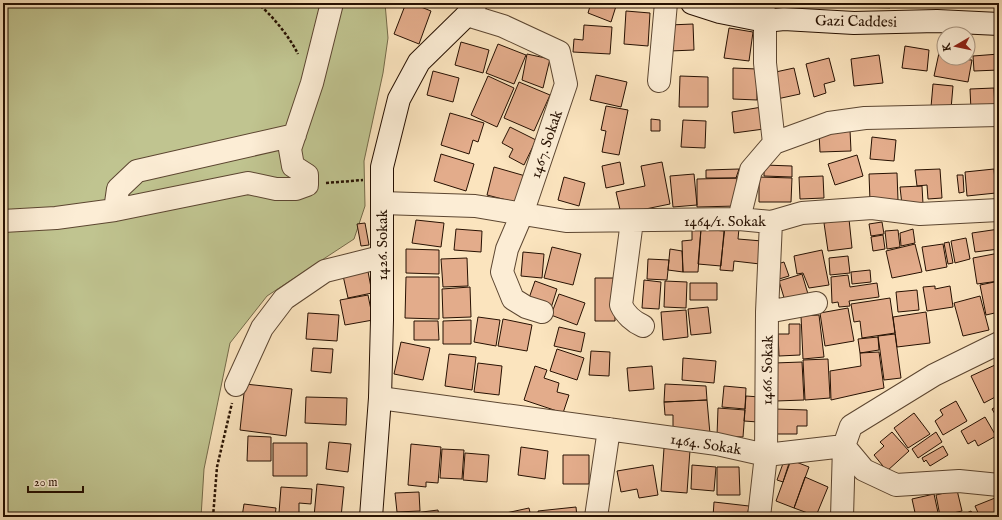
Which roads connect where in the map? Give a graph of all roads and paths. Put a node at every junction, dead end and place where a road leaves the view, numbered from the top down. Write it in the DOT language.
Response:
graph roads {
  1 [pos="257,3"];
  2 [pos="332,3"];
  3 [pos="666,3"];
  4 [pos="692,3"];
  5 [pos="472,9"];
  6 [pos="764,12"];
  7 [pos="999,24"];
  8 [pos="659,81"];
  9 [pos="312,83"];
  10 [pos="999,115"];
  11 [pos="295,135"];
  12 [pos="774,143"];
  13 [pos="382,177"];
  14 [pos="307,185"];
  15 [pos="382,203"];
  16 [pos="115,210"];
  17 [pos="999,210"];
  18 [pos="522,214"];
  19 [pos="739,219"];
  20 [pos="3,221"];
  21 [pos="632,221"];
  22 [pos="771,222"];
  23 [pos="381,257"];
  24 [pos="816,303"];
  25 [pos="542,312"];
  26 [pos="767,312"];
  27 [pos="643,326"];
  28 [pos="999,343"];
  29 [pos="236,385"];
  30 [pos="380,398"];
  31 [pos="608,429"];
  32 [pos="844,446"];
  33 [pos="766,454"];
  34 [pos="999,485"];
  35 [pos="213,517"];
  36 [pos="371,517"];
  37 [pos="596,517"];
  38 [pos="760,517"];
  39 [pos="842,517"];
  1 -- 9 [label="path"];
  2 -- 9 [label="street"];
  3 -- 8 [label="street"];
  4 -- 6 [label="street, Gazi Caddesi"];
  5 -- 13 [label="street, 1426. Sokak"];
  5 -- 18 [label="street, 1467. Sokak"];
  6 -- 7 [label="street, Gazi Caddesi"];
  6 -- 12 [label="street"];
  9 -- 11 [label="street"];
  10 -- 12 [label="street"];
  11 -- 14 [label="street"];
  11 -- 16 [label="street"];
  12 -- 19 [label="street"];
  13 -- 14 [label="path"];
  13 -- 15 [label="street, 1426. Sokak"];
  14 -- 16 [label="street"];
  15 -- 18 [label="street, 1464/1. Sokak"];
  15 -- 23 [label="street, 1426. Sokak"];
  16 -- 20 [label="street"];
  17 -- 22 [label="street, 1464/1. Sokak"];
  18 -- 21 [label="street, 1464/1. Sokak"];
  18 -- 25 [label="street, 1467. Sokak"];
  19 -- 21 [label="street, 1464/1. Sokak"];
  19 -- 22 [label="street, 1464/1. Sokak"];
  21 -- 27 [label="street"];
  22 -- 26 [label="street, 1466. Sokak"];
  23 -- 29 [label="street"];
  23 -- 30 [label="street, 1426. Sokak"];
  24 -- 26 [label="street"];
  26 -- 33 [label="street, 1466. Sokak"];
  28 -- 32 [label="street"];
  29 -- 35 [label="path"];
  30 -- 31 [label="street, 1464. Sokak"];
  30 -- 36 [label="street, 1426. Sokak"];
  31 -- 33 [label="street, 1464. Sokak"];
  31 -- 37 [label="street"];
  32 -- 33 [label="street, 1464. Sokak"];
  32 -- 34 [label="street"];
  32 -- 39 [label="street"];
  33 -- 38 [label="street, 1466. Sokak"];
}
